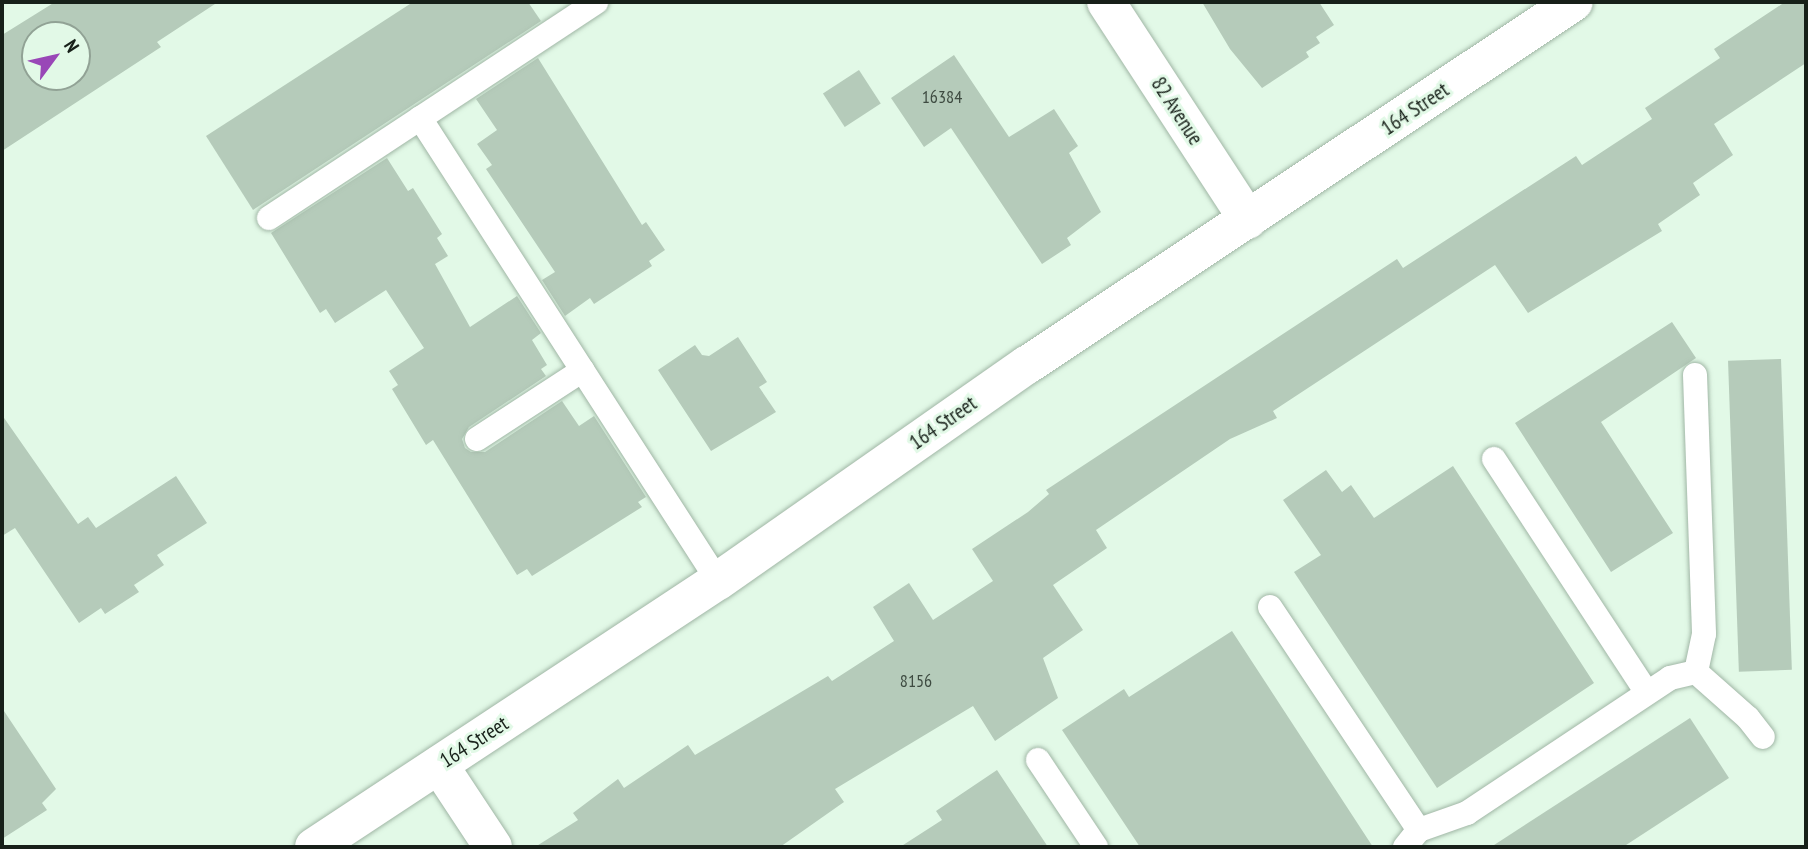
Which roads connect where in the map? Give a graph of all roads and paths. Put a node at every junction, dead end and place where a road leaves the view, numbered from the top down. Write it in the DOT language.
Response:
graph roads {
  1 [pos="596,2"];
  2 [pos="1106,2"];
  3 [pos="1574,2"];
  4 [pos="420,118"];
  5 [pos="269,218"];
  6 [pos="1248,220"];
  7 [pos="583,370"];
  8 [pos="1695,375"];
  9 [pos="477,439"];
  10 [pos="1494,459"];
  11 [pos="718,580"];
  12 [pos="1270,607"];
  13 [pos="1696,672"];
  14 [pos="1646,691"];
  15 [pos="1763,737"];
  16 [pos="1038,760"];
  17 [pos="439,765"];
  18 [pos="1412,839"];
  19 [pos="314,847"];
  20 [pos="493,847"];
  21 [pos="1096,847"];
  1 -- 4 [label="lane"];
  2 -- 6 [label="street, 82 Avenue"];
  3 -- 6 [label="street, 164 Street"];
  4 -- 5 [label="lane"];
  4 -- 7 [label="lane"];
  6 -- 11 [label="street, 164 Street"];
  7 -- 9 [label="lane"];
  7 -- 11 [label="lane"];
  8 -- 13 [label="lane"];
  10 -- 14 [label="lane"];
  11 -- 17 [label="street, 164 Street"];
  12 -- 18 [label="lane"];
  13 -- 14 [label="lane"];
  13 -- 15 [label="lane"];
  14 -- 18 [label="lane"];
  16 -- 21 [label="lane"];
  17 -- 19 [label="street, 164 Street"];
  17 -- 20 [label="street"];
}
